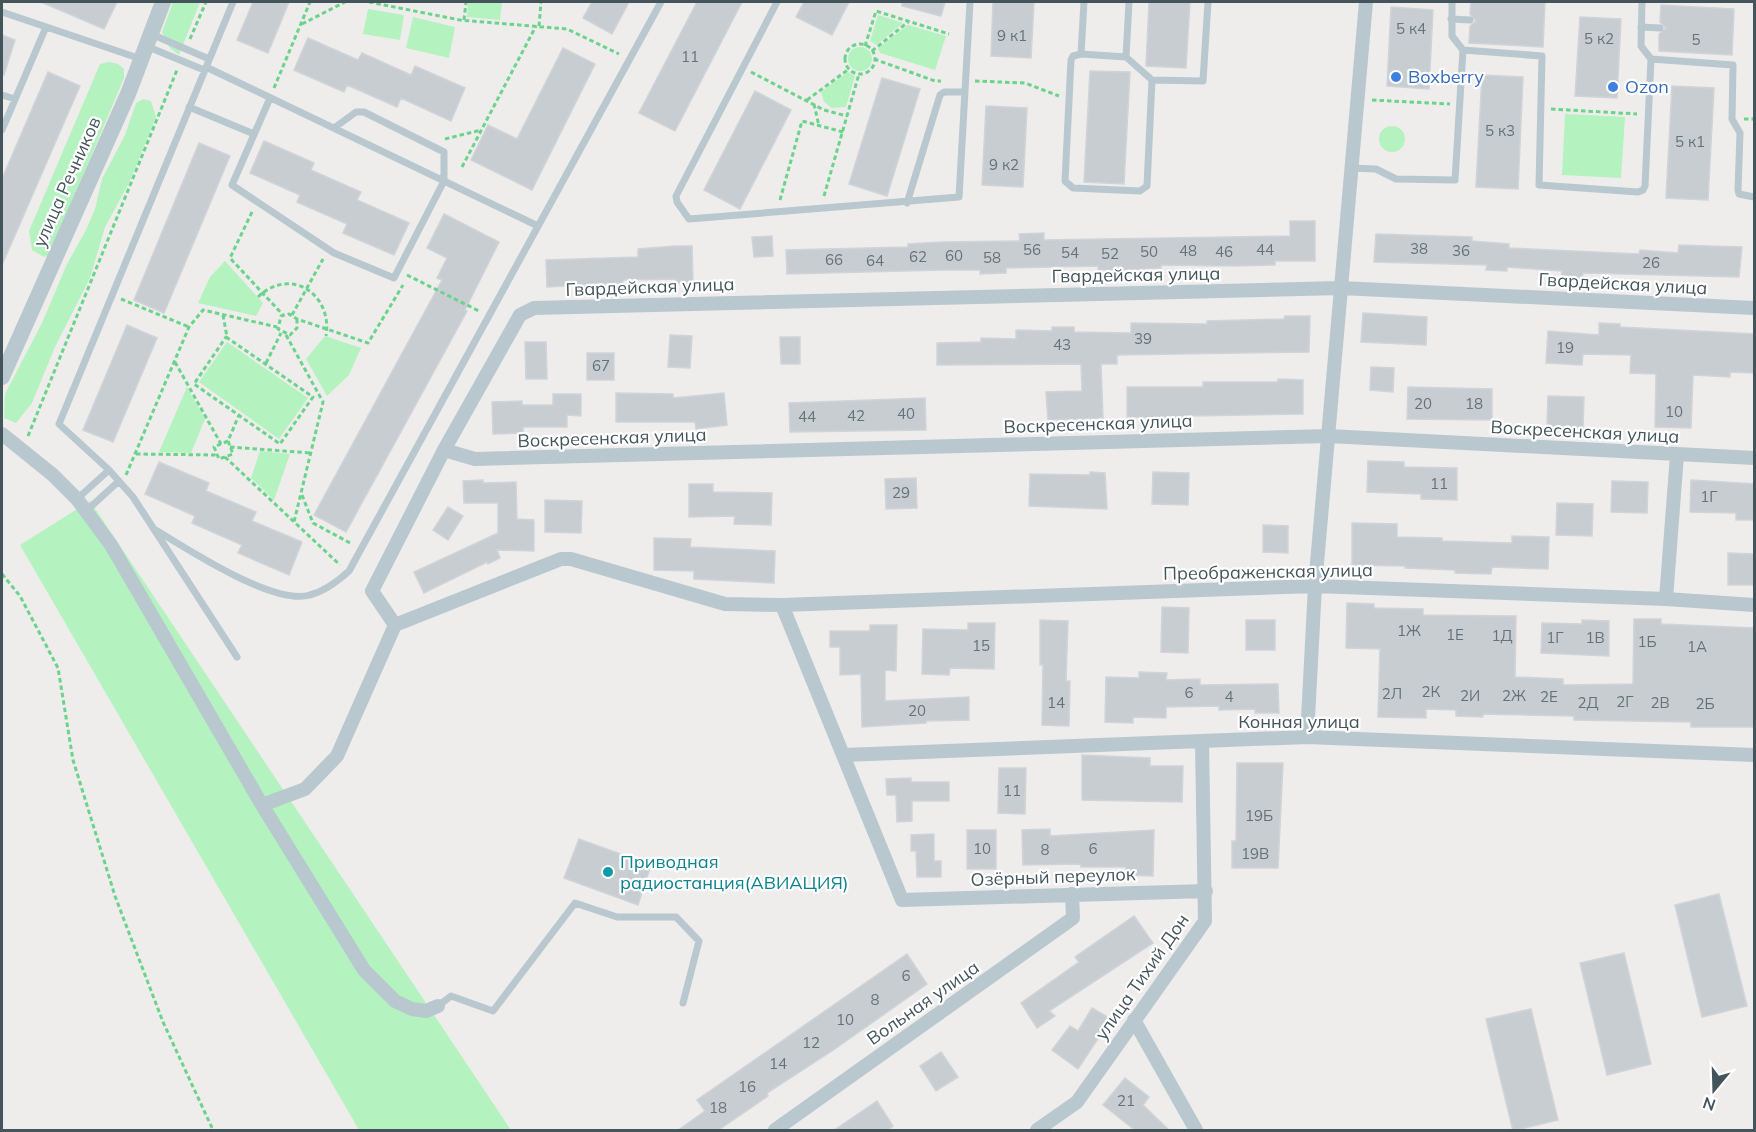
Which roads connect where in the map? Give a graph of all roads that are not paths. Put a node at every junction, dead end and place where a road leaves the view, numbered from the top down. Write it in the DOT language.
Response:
graph roads {
  1 [pos="163,2"];
  2 [pos="233,2"];
  3 [pos="660,2"];
  4 [pos="777,2"];
  5 [pos="970,2"];
  6 [pos="1084,2"];
  7 [pos="1129,2"];
  8 [pos="1208,2"];
  9 [pos="1366,2"];
  10 [pos="1452,2"];
  11 [pos="1642,2"];
  12 [pos="2,12"];
  13 [pos="1451,19"];
  14 [pos="1470,20"];
  15 [pos="46,27"];
  16 [pos="1641,27"];
  17 [pos="1660,28"];
  18 [pos="146,46"];
  19 [pos="1463,51"];
  20 [pos="1081,54"];
  21 [pos="1126,57"];
  22 [pos="209,59"];
  23 [pos="1651,59"];
  24 [pos="205,68"];
  25 [pos="1152,80"];
  26 [pos="965,92"];
  27 [pos="2,95"];
  28 [pos="270,98"];
  29 [pos="15,99"];
  30 [pos="189,107"];
  31 [pos="334,128"];
  32 [pos="2,130"];
  33 [pos="254,134"];
  34 [pos="1350,168"];
  35 [pos="444,181"];
  36 [pos="1755,197"];
  37 [pos="907,202"];
  38 [pos="538,226"];
  39 [pos="1341,288"];
  40 [pos="1755,308"];
  41 [pos="2,376"];
  42 [pos="2,434"];
  43 [pos="1329,436"];
  44 [pos="444,450"];
  45 [pos="1677,455"];
  46 [pos="1755,458"];
  47 [pos="109,470"];
  48 [pos="119,481"];
  49 [pos="76,499"];
  50 [pos="86,511"];
  51 [pos="154,529"];
  52 [pos="1315,586"];
  53 [pos="1666,599"];
  54 [pos="782,605"];
  55 [pos="1755,605"];
  56 [pos="395,625"];
  57 [pos="237,657"];
  58 [pos="1307,737"];
  59 [pos="1202,741"];
  60 [pos="844,755"];
  61 [pos="1755,755"];
  62 [pos="262,805"];
  63 [pos="1206,891"];
  64 [pos="1072,894"];
  65 [pos="683,1003"];
  66 [pos="438,1006"];
  67 [pos="1134,1020"];
  68 [pos="775,1131"];
  69 [pos="1038,1131"];
  70 [pos="1196,1131"];
  1 -- 18 [label="street, улица Речников"];
  2 -- 22 [label="lane"];
  3 -- 38 [label="lane"];
  4 -- 37 [label="lane"];
  5 -- 26 [label="lane"];
  6 -- 20 [label="lane"];
  7 -- 21 [label="lane"];
  8 -- 25 [label="lane"];
  9 -- 34 [label="street"];
  10 -- 13 [label="lane"];
  11 -- 16 [label="lane"];
  12 -- 15 [label="lane"];
  13 -- 14 [label="lane"];
  13 -- 19 [label="lane"];
  15 -- 18 [label="lane"];
  15 -- 29 [label="lane"];
  16 -- 17 [label="lane"];
  16 -- 23 [label="lane"];
  18 -- 22 [label="lane"];
  18 -- 24 [label="lane"];
  18 -- 41 [label="street, улица Речников"];
  19 -- 23 [label="lane"];
  19 -- 34 [label="lane"];
  20 -- 21 [label="lane"];
  20 -- 25 [label="lane"];
  21 -- 25 [label="lane"];
  22 -- 24 [label="lane"];
  23 -- 36 [label="lane"];
  24 -- 28 [label="lane"];
  24 -- 30 [label="lane"];
  26 -- 37 [label="lane"];
  26 -- 37 [label="lane"];
  27 -- 29 [label="lane"];
  28 -- 31 [label="lane"];
  28 -- 33 [label="lane"];
  29 -- 32 [label="lane"];
  30 -- 33 [label="lane"];
  30 -- 47 [label="lane"];
  31 -- 35 [label="lane"];
  31 -- 35 [label="lane"];
  33 -- 35 [label="lane"];
  34 -- 39 [label="street"];
  35 -- 38 [label="lane"];
  38 -- 51 [label="lane"];
  39 -- 40 [label="street, Гвардейская улица"];
  39 -- 43 [label="street"];
  39 -- 44 [label="street, Гвардейская улица"];
  42 -- 49 [label="street"];
  43 -- 44 [label="street, Воскресенская улица"];
  43 -- 45 [label="street, Воскресенская улица"];
  43 -- 52 [label="street"];
  44 -- 56 [label="street"];
  45 -- 46 [label="street, Воскресенская улица"];
  45 -- 53 [label="street"];
  47 -- 48 [label="lane"];
  47 -- 49 [label="lane"];
  48 -- 50 [label="lane"];
  48 -- 51 [label="lane"];
  49 -- 50 [label="street"];
  50 -- 62 [label="street"];
  51 -- 57 [label="lane"];
  52 -- 53 [label="street, Преображенская улица"];
  52 -- 54 [label="street, Преображенская улица"];
  52 -- 58 [label="street"];
  53 -- 55 [label="street, Преображенская улица"];
  54 -- 56 [label="street, Преображенская улица"];
  54 -- 60 [label="street"];
  56 -- 62 [label="street"];
  58 -- 59 [label="street, Конная улица"];
  58 -- 61 [label="street, Конная улица"];
  59 -- 60 [label="street, Конная улица"];
  59 -- 63 [label="street, улица Тихий Дон"];
  60 -- 64 [label="street, Озёрный переулок"];
  62 -- 66 [label="street"];
  63 -- 64 [label="street, Озёрный переулок"];
  63 -- 67 [label="street, улица Тихий Дон"];
  64 -- 68 [label="street, Вольная улица"];
  65 -- 66 [label="lane"];
  67 -- 69 [label="street, улица Тихий Дон"];
  67 -- 70 [label="street"];
}
